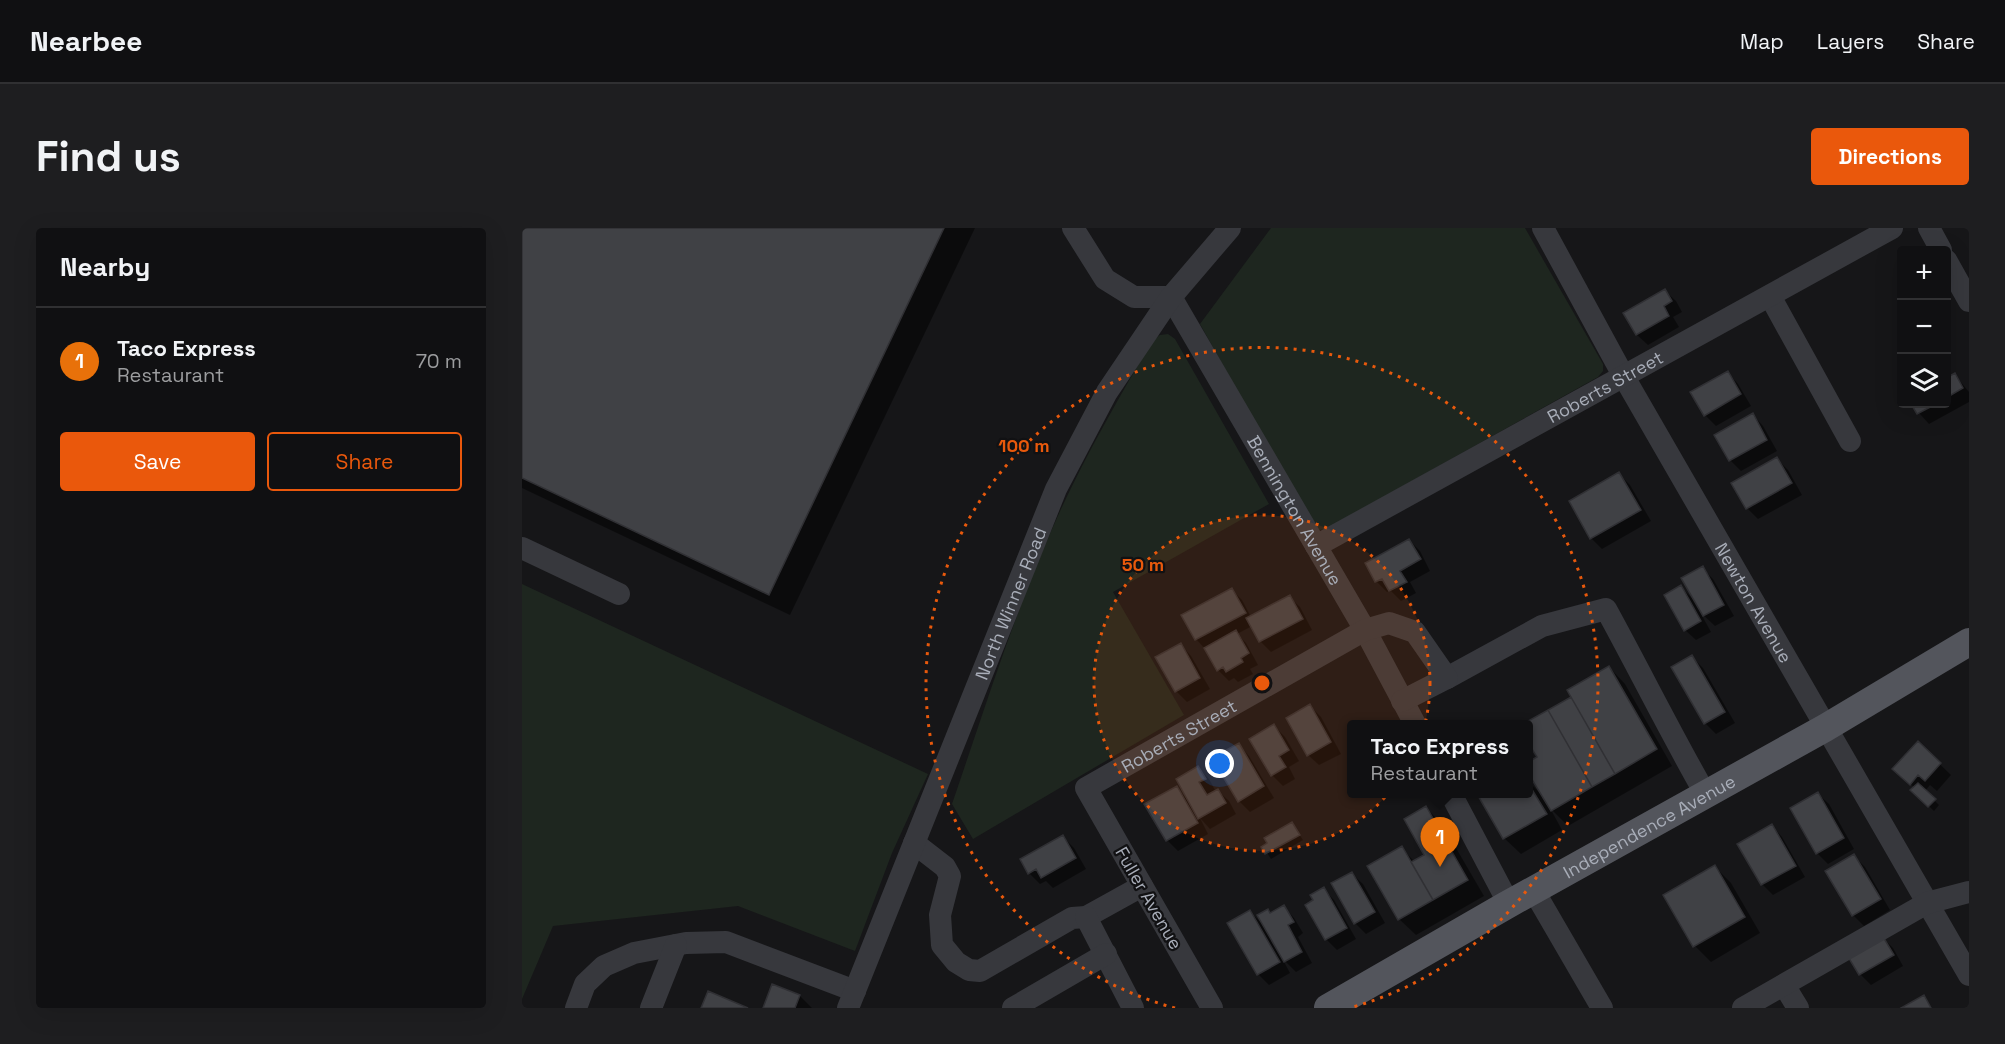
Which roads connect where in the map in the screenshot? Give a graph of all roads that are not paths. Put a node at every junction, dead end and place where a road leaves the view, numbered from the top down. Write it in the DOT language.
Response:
graph roads {
  1 [pos="1073,228"];
  2 [pos="1230,228"];
  3 [pos="1543,228"];
  4 [pos="1892,228"];
  5 [pos="1929,228"];
  6 [pos="1939,246"];
  7 [pos="1951,267"];
  8 [pos="1770,296"];
  9 [pos="1171,297"];
  10 [pos="1969,301"];
  11 [pos="1624,377"];
  12 [pos="1850,441"];
  13 [pos="1316,546"];
  14 [pos="522,548"];
  15 [pos="619,594"];
  16 [pos="1365,630"];
  17 [pos="1969,642"];
  18 [pos="1447,678"];
  19 [pos="1402,701"];
  20 [pos="1413,720"];
  21 [pos="1825,728"];
  22 [pos="1086,788"];
  23 [pos="1706,795"];
  24 [pos="1454,798"];
  25 [pos="914,843"];
  26 [pos="1142,886"];
  27 [pos="1969,892"];
  28 [pos="1522,898"];
  29 [pos="1927,903"];
  30 [pos="1086,917"];
  31 [pos="676,945"];
  32 [pos="1106,954"];
  33 [pos="1969,975"];
  34 [pos="1784,985"];
  35 [pos="852,1000"];
  36 [pos="576,1008"];
  37 [pos="651,1008"];
  38 [pos="1013,1008"];
  39 [pos="1133,1008"];
  40 [pos="1212,1008"];
  41 [pos="1328,1008"];
  42 [pos="1602,1008"];
  43 [pos="1743,1008"];
  44 [pos="1798,1008"];
  1 -- 9 [label="street"];
  2 -- 9 [label="street, North Winner Road"];
  3 -- 11 [label="street, Newton Avenue"];
  4 -- 8 [label="street, Roberts Street"];
  5 -- 6 [label="street"];
  7 -- 10 [label="street"];
  8 -- 11 [label="street, Roberts Street"];
  8 -- 12 [label="street"];
  9 -- 13 [label="street, Bennington Avenue"];
  9 -- 25 [label="street, North Winner Road"];
  11 -- 13 [label="street, Roberts Street"];
  11 -- 21 [label="street, Newton Avenue"];
  13 -- 16 [label="street, Bennington Avenue"];
  14 -- 15 [label="street"];
  16 -- 18 [label="street, Roberts Street"];
  16 -- 19 [label="street, Bennington Avenue"];
  16 -- 22 [label="street, Roberts Street"];
  17 -- 21 [label="main road, Independence Avenue"];
  18 -- 19 [label="street"];
  18 -- 23 [label="street"];
  19 -- 20 [label="street, Bennington Avenue"];
  21 -- 23 [label="main road, Independence Avenue"];
  21 -- 29 [label="street, Newton Avenue"];
  22 -- 26 [label="street, Fuller Avenue"];
  23 -- 28 [label="main road, Independence Avenue"];
  24 -- 28 [label="street"];
  25 -- 30 [label="street"];
  25 -- 35 [label="street, North Winner Road"];
  26 -- 30 [label="street"];
  26 -- 40 [label="street, Fuller Avenue"];
  27 -- 29 [label="street"];
  28 -- 41 [label="main road, Independence Avenue"];
  28 -- 42 [label="street"];
  29 -- 33 [label="street, Newton Avenue"];
  29 -- 34 [label="street"];
  30 -- 32 [label="street"];
  31 -- 35 [label="street"];
  31 -- 36 [label="street"];
  31 -- 37 [label="street"];
  32 -- 38 [label="street"];
  32 -- 39 [label="street"];
  34 -- 43 [label="street"];
  34 -- 44 [label="street"];
}
